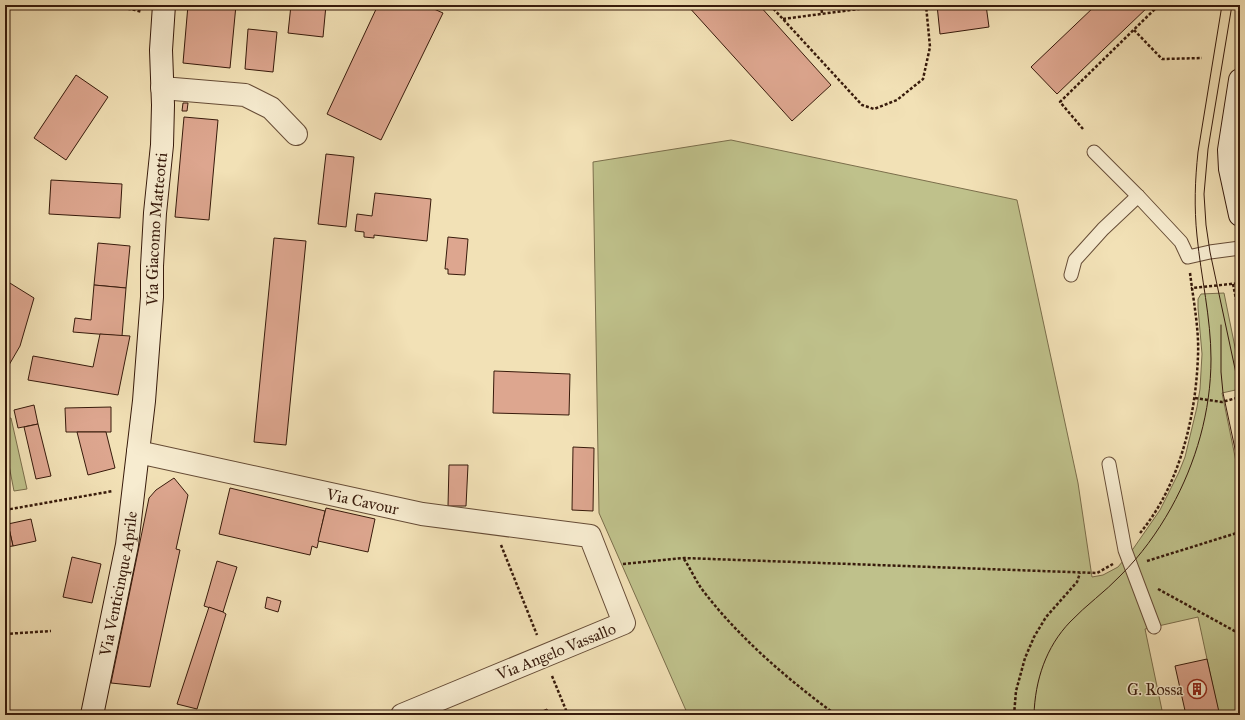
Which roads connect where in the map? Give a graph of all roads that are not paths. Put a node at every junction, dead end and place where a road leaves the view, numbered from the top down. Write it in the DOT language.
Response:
graph roads {
  1 [pos="164,11"];
  2 [pos="1240,80"];
  3 [pos="162,88"];
  4 [pos="296,134"];
  5 [pos="1094,152"];
  6 [pos="1138,196"];
  7 [pos="1240,214"];
  8 [pos="1240,248"];
  9 [pos="1071,275"];
  10 [pos="138,452"];
  11 [pos="1109,464"];
  12 [pos="590,536"];
  13 [pos="1154,626"];
  14 [pos="92,715"];
  15 [pos="404,715"];
  1 -- 3 [label="street, Via Giacomo Matteotti"];
  2 -- 7 [label="street"];
  3 -- 4 [label="street"];
  3 -- 10 [label="street, Via Giacomo Matteotti"];
  5 -- 6 [label="lane"];
  6 -- 8 [label="lane"];
  6 -- 9 [label="lane"];
  10 -- 12 [label="street, Via Cavour"];
  10 -- 14 [label="street, Via Venticinque Aprile"];
  11 -- 13 [label="lane"];
  12 -- 15 [label="street, Via Angelo Vassallo"];
}
